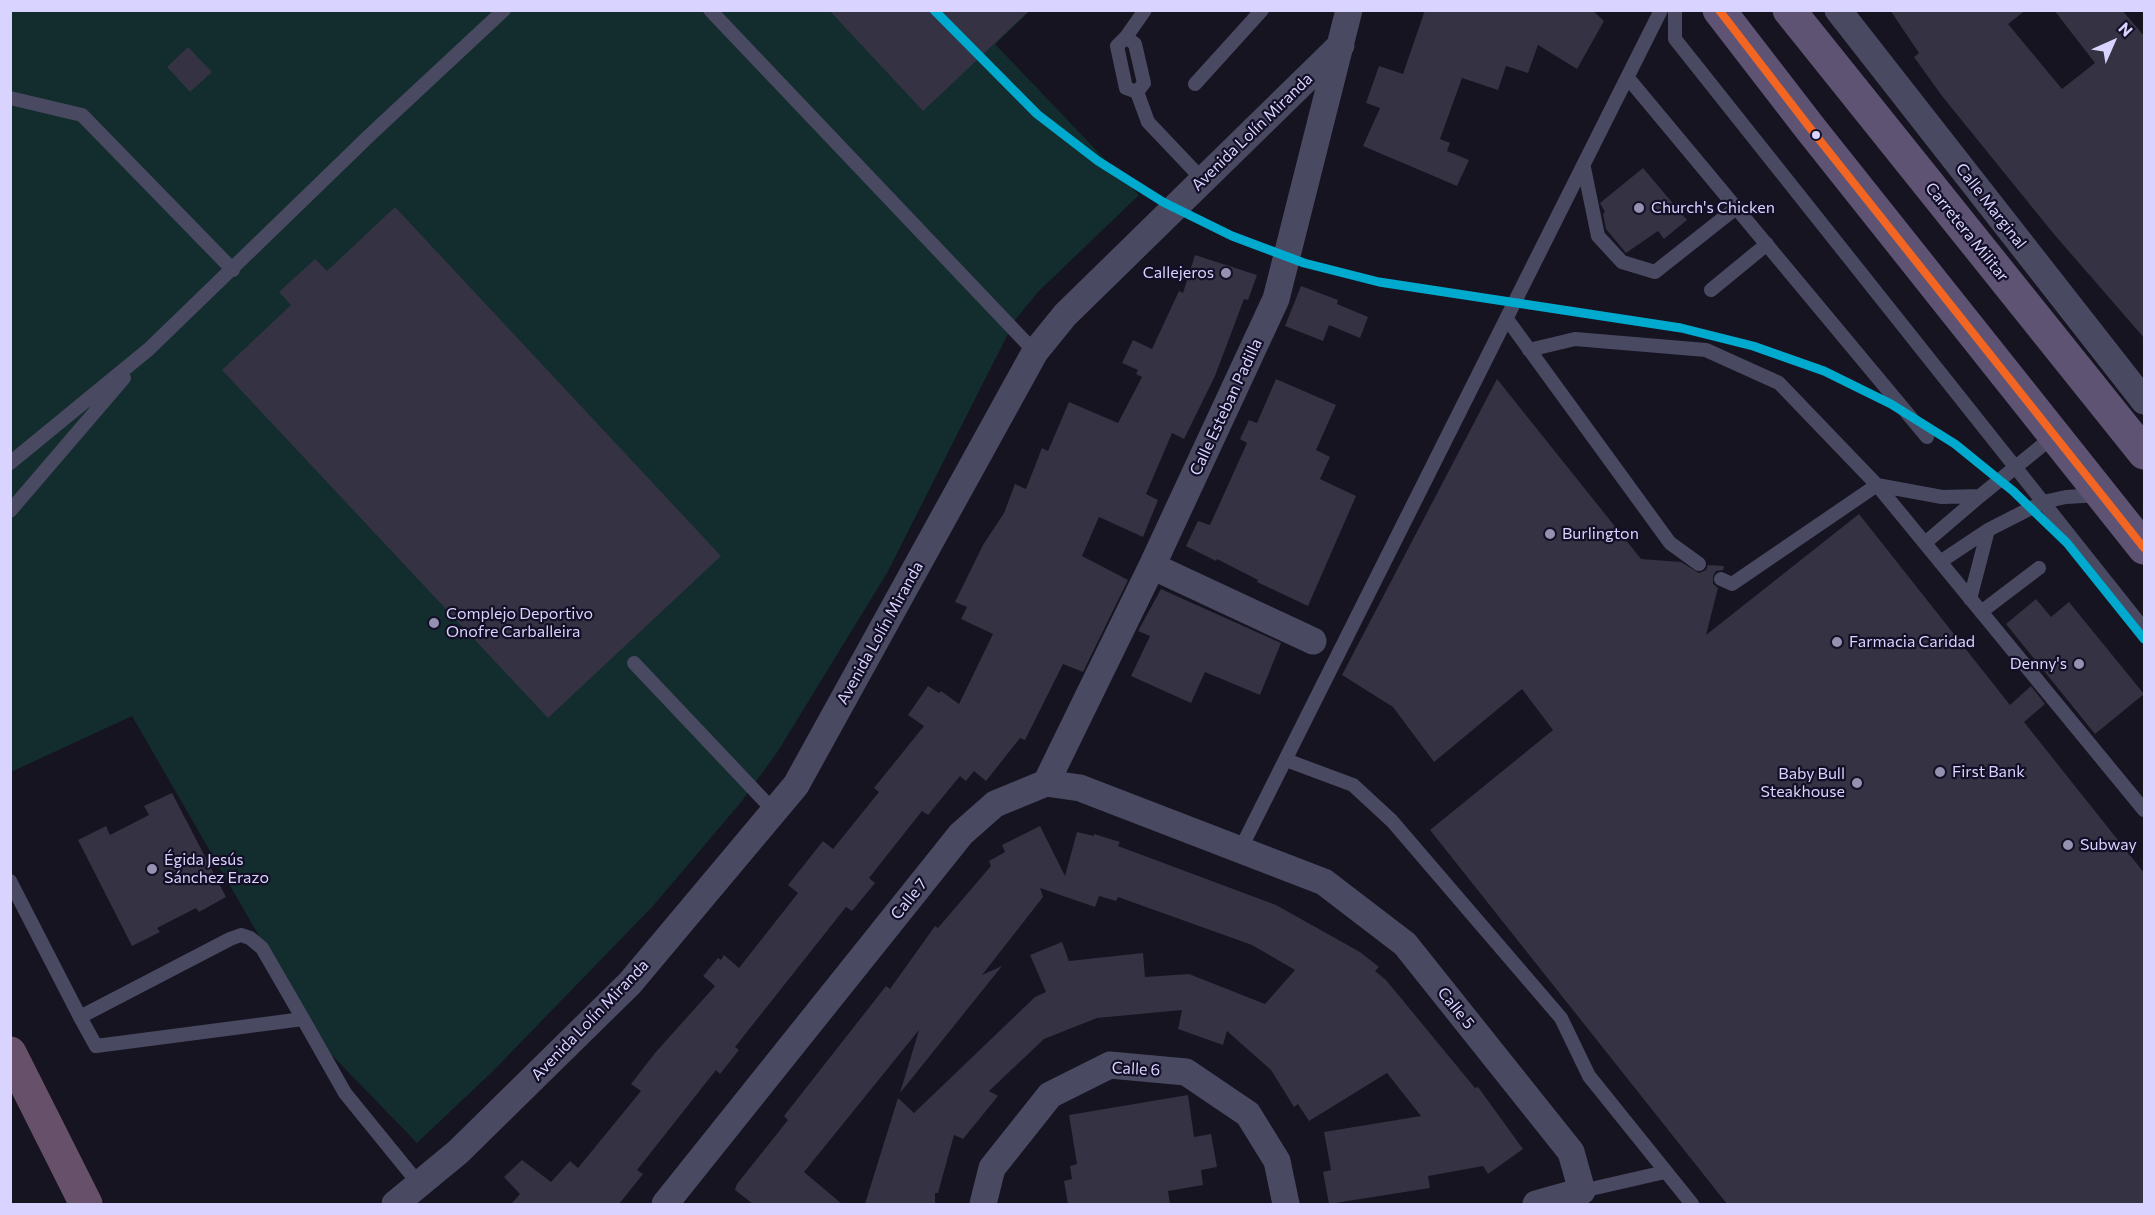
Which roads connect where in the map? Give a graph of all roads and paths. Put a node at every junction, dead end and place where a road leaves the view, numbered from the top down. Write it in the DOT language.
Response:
graph roads {
  1 [pos="504,10"];
  2 [pos="710,10"];
  3 [pos="1145,10"];
  4 [pos="1262,10"];
  5 [pos="1349,10"];
  6 [pos="1661,10"];
  7 [pos="1675,10"];
  8 [pos="1719,10"];
  9 [pos="1789,10"];
  10 [pos="1839,10"];
  11 [pos="1341,45"];
  12 [pos="1628,78"];
  13 [pos="1195,84"];
  14 [pos="10,98"];
  15 [pos="1584,168"];
  16 [pos="1203,180"];
  17 [pos="1736,208"];
  18 [pos="1767,244"];
  19 [pos="233,270"];
  20 [pos="1711,291"];
  21 [pos="1507,319"];
  22 [pos="149,349"];
  23 [pos="1529,350"];
  24 [pos="1035,352"];
  25 [pos="2144,400"];
  26 [pos="2121,423"];
  27 [pos="2055,435"];
  28 [pos="1927,437"];
  29 [pos="2145,453"];
  30 [pos="10,463"];
  31 [pos="2015,467"];
  32 [pos="1877,485"];
  33 [pos="2102,495"];
  34 [pos="1980,496"];
  35 [pos="2043,502"];
  36 [pos="10,511"];
  37 [pos="1988,530"];
  38 [pos="1924,543"];
  39 [pos="2145,548"];
  40 [pos="1940,562"];
  41 [pos="1699,564"];
  42 [pos="1152,566"];
  43 [pos="2039,568"];
  44 [pos="1721,579"];
  45 [pos="1970,599"];
  46 [pos="1981,612"];
  47 [pos="2145,629"];
  48 [pos="1313,641"];
  49 [pos="634,663"];
  50 [pos="1286,760"];
  51 [pos="1046,783"];
  52 [pos="2145,810"];
  53 [pos="774,811"];
  54 [pos="1240,850"];
  55 [pos="10,881"];
  56 [pos="80,1017"];
  57 [pos="303,1019"];
  58 [pos="10,1053"];
  59 [pos="1665,1172"];
  60 [pos="419,1184"];
  61 [pos="1582,1191"];
  62 [pos="88,1199"];
  63 [pos="676,1201"];
  64 [pos="394,1204"];
  65 [pos="983,1204"];
  66 [pos="1286,1204"];
  67 [pos="1536,1204"];
  68 [pos="1692,1204"];
  1 -- 19 [label="lane"];
  2 -- 24 [label="lane"];
  3 -- 16 [label="lane"];
  4 -- 13 [label="lane"];
  5 -- 11 [label="street, Calle Esteban Padilla"];
  6 -- 12 [label="lane"];
  7 -- 31 [label="lane"];
  8 -- 27 [label="main road"];
  9 -- 26 [label="main road, Carretera Militar"];
  10 -- 25 [label="street, Calle Marginal"];
  11 -- 16 [label="street, Avenida Lolín Miranda"];
  11 -- 42 [label="street, Calle Esteban Padilla"];
  12 -- 15 [label="lane"];
  12 -- 17 [label="lane"];
  14 -- 19 [label="lane"];
  15 -- 17 [label="lane"];
  15 -- 21 [label="lane"];
  16 -- 24 [label="street, Avenida Lolín Miranda"];
  17 -- 18 [label="lane"];
  18 -- 20 [label="lane"];
  18 -- 28 [label="lane"];
  19 -- 22 [label="lane"];
  21 -- 23 [label="lane"];
  21 -- 50 [label="lane"];
  22 -- 30 [label="lane"];
  22 -- 36 [label="lane"];
  23 -- 32 [label="lane"];
  23 -- 41 [label="lane"];
  24 -- 53 [label="street, Avenida Lolín Miranda"];
  25 -- 26 [label="street"];
  26 -- 29 [label="main road, Carretera Militar"];
  27 -- 31 [label="lane"];
  27 -- 33 [label="main road"];
  31 -- 34 [label="lane"];
  31 -- 35 [label="lane"];
  32 -- 34 [label="lane"];
  32 -- 38 [label="lane"];
  32 -- 44 [label="lane"];
  33 -- 35 [label="lane"];
  33 -- 39 [label="main road"];
  34 -- 38 [label="lane"];
  35 -- 37 [label="lane"];
  35 -- 47 [label="lane"];
  37 -- 40 [label="lane"];
  37 -- 45 [label="lane"];
  38 -- 40 [label="lane"];
  40 -- 45 [label="lane"];
  42 -- 48 [label="street"];
  42 -- 51 [label="street, Calle Esteban Padilla"];
  43 -- 46 [label="lane"];
  45 -- 46 [label="lane"];
  46 -- 52 [label="lane"];
  49 -- 53 [label="lane"];
  50 -- 54 [label="lane"];
  50 -- 59 [label="lane"];
  51 -- 54 [label="street"];
  51 -- 63 [label="street, Calle 7"];
  53 -- 60 [label="street, Avenida Lolín Miranda"];
  54 -- 61 [label="street, Calle 5"];
  55 -- 56 [label="lane"];
  56 -- 57 [label="lane"];
  56 -- 57 [label="lane"];
  57 -- 60 [label="lane"];
  58 -- 62 [label="highway"];
  59 -- 61 [label="lane"];
  59 -- 68 [label="lane"];
  60 -- 64 [label="street, Avenida Lolín Miranda"];
  61 -- 67 [label="street"];
  65 -- 66 [label="street, Calle 6"];
}
